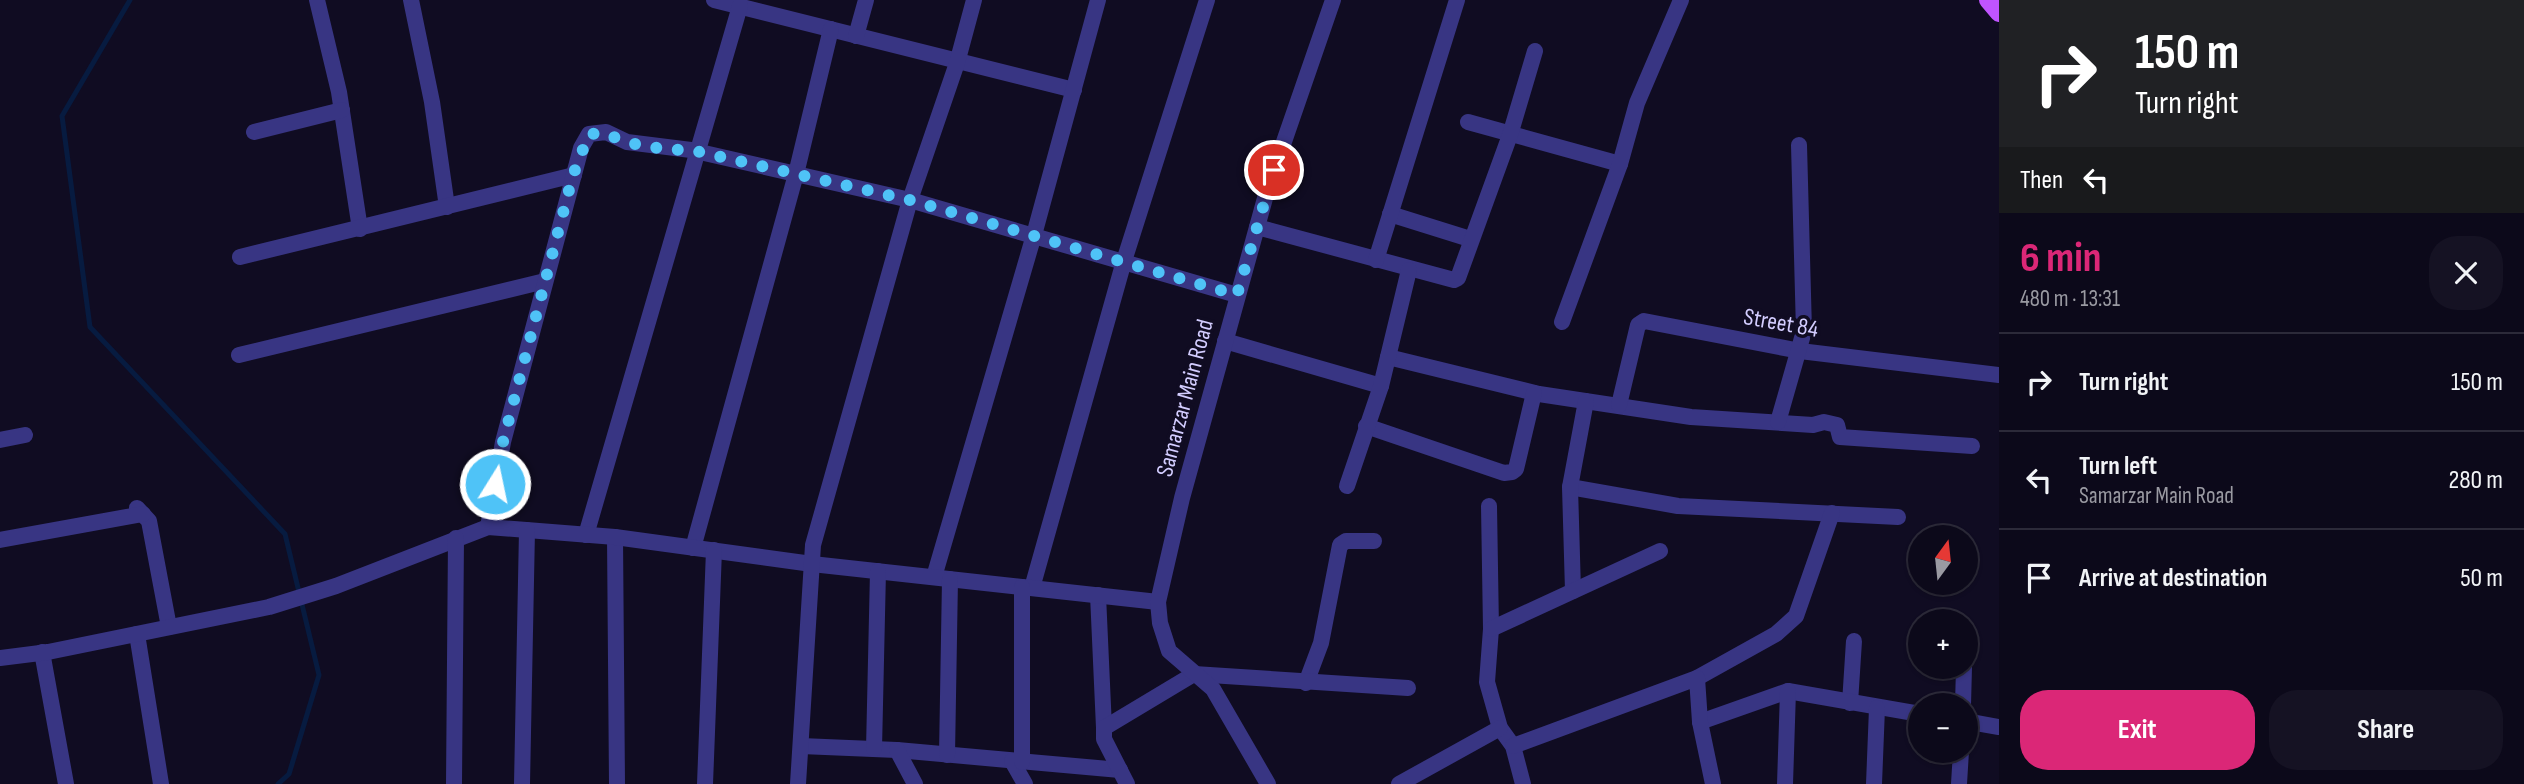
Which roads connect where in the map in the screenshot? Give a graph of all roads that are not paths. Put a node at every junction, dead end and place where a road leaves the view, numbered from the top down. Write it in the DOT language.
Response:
graph roads {
  1 [pos="317,0"];
  2 [pos="411,0"];
  3 [pos="714,0"];
  4 [pos="866,0"];
  5 [pos="974,0"];
  6 [pos="1098,0"];
  7 [pos="1207,0"];
  8 [pos="1333,0"];
  9 [pos="1457,0"];
  10 [pos="1681,0"];
  11 [pos="1988,0"];
  12 [pos="740,6"];
  13 [pos="769,7"];
  14 [pos="1999,13"];
  15 [pos="831,29"];
  16 [pos="856,36"];
  17 [pos="1535,51"];
  18 [pos="957,63"];
  19 [pos="1074,90"];
  20 [pos="342,110"];
  21 [pos="1468,121"];
  22 [pos="254,132"];
  23 [pos="1510,135"];
  24 [pos="1799,145"];
  25 [pos="698,152"];
  26 [pos="1620,164"];
  27 [pos="796,174"];
  28 [pos="573,175"];
  29 [pos="910,200"];
  30 [pos="447,207"];
  31 [pos="1390,214"];
  32 [pos="1257,227"];
  33 [pos="360,229"];
  34 [pos="1034,235"];
  35 [pos="1470,239"];
  36 [pos="240,257"];
  37 [pos="1376,260"];
  38 [pos="1124,261"];
  39 [pos="1409,270"];
  40 [pos="545,281"];
  41 [pos="1237,295"];
  42 [pos="1562,322"];
  43 [pos="1225,341"];
  44 [pos="1800,351"];
  45 [pos="239,355"];
  46 [pos="1388,356"];
  47 [pos="1999,375"];
  48 [pos="1381,386"];
  49 [pos="1534,393"];
  50 [pos="1586,401"];
  51 [pos="1619,405"];
  52 [pos="1778,422"];
  53 [pos="1366,426"];
  54 [pos="25,435"];
  55 [pos="0,440"];
  56 [pos="1972,446"];
  57 [pos="1347,486"];
  58 [pos="1570,487"];
  59 [pos="1489,506"];
  60 [pos="1832,513"];
  61 [pos="1898,517"];
  62 [pos="488,527"];
  63 [pos="527,530"];
  64 [pos="586,535"];
  65 [pos="615,537"];
  66 [pos="456,538"];
  67 [pos="0,540"];
  68 [pos="1374,541"];
  69 [pos="692,548"];
  70 [pos="714,550"];
  71 [pos="1660,551"];
  72 [pos="812,564"];
  73 [pos="878,571"];
  74 [pos="942,578"];
  75 [pos="1027,587"];
  76 [pos="1573,591"];
  77 [pos="1098,595"];
  78 [pos="1158,602"];
  79 [pos="169,627"];
  80 [pos="1491,629"];
  81 [pos="137,634"];
  82 [pos="1854,641"];
  83 [pos="42,652"];
  84 [pos="0,658"];
  85 [pos="1194,674"];
  86 [pos="1697,678"];
  87 [pos="1306,682"];
  88 [pos="1408,688"];
  89 [pos="1788,691"];
  90 [pos="1850,703"];
  91 [pos="1877,708"];
  92 [pos="1908,712"];
  93 [pos="1700,722"];
  94 [pos="1978,723"];
  95 [pos="1999,727"];
  96 [pos="1500,728"];
  97 [pos="1104,729"];
  98 [pos="801,746"];
  99 [pos="1513,746"];
  100 [pos="874,749"];
  101 [pos="897,750"];
  102 [pos="947,755"];
  103 [pos="1017,762"];
  104 [pos="1960,763"];
  105 [pos="1123,777"];
  106 [pos="66,784"];
  107 [pos="161,784"];
  108 [pos="454,784"];
  109 [pos="522,784"];
  110 [pos="617,784"];
  111 [pos="705,784"];
  112 [pos="798,784"];
  113 [pos="915,784"];
  114 [pos="1024,784"];
  115 [pos="1268,784"];
  116 [pos="1399,784"];
  117 [pos="1523,784"];
  118 [pos="1713,784"];
  119 [pos="1785,784"];
  120 [pos="1874,784"];
  121 [pos="1959,784"];
  1 -- 20 [label="street"];
  2 -- 30 [label="street"];
  3 -- 12 [label="street"];
  4 -- 16 [label="street"];
  5 -- 18 [label="street"];
  6 -- 19 [label="street"];
  7 -- 38 [label="street"];
  8 -- 32 [label="street, Samarzar Main Road"];
  9 -- 31 [label="street"];
  10 -- 26 [label="street"];
  11 -- 14 [label="main road"];
  12 -- 13 [label="street"];
  12 -- 25 [label="street"];
  13 -- 15 [label="street"];
  15 -- 16 [label="street"];
  15 -- 27 [label="street"];
  16 -- 18 [label="street"];
  17 -- 23 [label="street"];
  18 -- 19 [label="street"];
  18 -- 29 [label="street"];
  19 -- 34 [label="street"];
  20 -- 22 [label="street"];
  20 -- 33 [label="street"];
  21 -- 23 [label="street"];
  23 -- 26 [label="street"];
  23 -- 35 [label="street"];
  24 -- 44 [label="street"];
  25 -- 27 [label="street"];
  25 -- 28 [label="street"];
  25 -- 64 [label="street"];
  26 -- 42 [label="street"];
  27 -- 29 [label="street"];
  27 -- 69 [label="street"];
  28 -- 30 [label="street"];
  28 -- 40 [label="street"];
  29 -- 34 [label="street"];
  29 -- 72 [label="street"];
  30 -- 33 [label="street"];
  31 -- 35 [label="street"];
  31 -- 37 [label="street"];
  32 -- 37 [label="street"];
  32 -- 41 [label="street, Samarzar Main Road"];
  33 -- 36 [label="street"];
  34 -- 38 [label="street"];
  34 -- 74 [label="street"];
  35 -- 39 [label="street"];
  37 -- 39 [label="street"];
  38 -- 41 [label="street"];
  38 -- 75 [label="street"];
  39 -- 46 [label="street"];
  40 -- 45 [label="street"];
  40 -- 62 [label="street"];
  41 -- 43 [label="street, Samarzar Main Road"];
  43 -- 48 [label="street"];
  43 -- 78 [label="street, Samarzar Main Road"];
  44 -- 47 [label="street, Street 84"];
  44 -- 51 [label="street, Street 84"];
  44 -- 52 [label="street"];
  46 -- 48 [label="street"];
  46 -- 49 [label="street"];
  48 -- 53 [label="street"];
  49 -- 50 [label="street"];
  49 -- 53 [label="street"];
  50 -- 51 [label="street"];
  50 -- 58 [label="street"];
  51 -- 52 [label="street"];
  52 -- 56 [label="street"];
  53 -- 57 [label="street"];
  54 -- 55 [label="street"];
  58 -- 60 [label="street"];
  58 -- 76 [label="street"];
  59 -- 80 [label="street"];
  60 -- 61 [label="street"];
  60 -- 86 [label="street"];
  62 -- 63 [label="street"];
  62 -- 66 [label="street"];
  63 -- 64 [label="street"];
  63 -- 109 [label="street"];
  64 -- 65 [label="street"];
  65 -- 69 [label="street"];
  65 -- 110 [label="street"];
  66 -- 79 [label="street"];
  66 -- 108 [label="street"];
  67 -- 79 [label="street"];
  68 -- 87 [label="street"];
  69 -- 70 [label="street"];
  70 -- 72 [label="street"];
  70 -- 111 [label="street"];
  71 -- 76 [label="street"];
  72 -- 73 [label="street"];
  72 -- 98 [label="street"];
  73 -- 74 [label="street"];
  73 -- 100 [label="street"];
  74 -- 75 [label="street"];
  74 -- 102 [label="street"];
  75 -- 77 [label="street"];
  75 -- 103 [label="street"];
  76 -- 80 [label="street"];
  77 -- 78 [label="street"];
  77 -- 97 [label="street"];
  78 -- 85 [label="street, Samarzar Main Road"];
  79 -- 81 [label="street"];
  80 -- 96 [label="street"];
  81 -- 83 [label="street"];
  81 -- 107 [label="street"];
  82 -- 90 [label="street"];
  83 -- 84 [label="street"];
  83 -- 106 [label="street"];
  85 -- 87 [label="street"];
  85 -- 97 [label="street"];
  85 -- 115 [label="street, Samarzar Main Road"];
  86 -- 93 [label="street"];
  86 -- 99 [label="street"];
  87 -- 88 [label="street"];
  89 -- 90 [label="street"];
  89 -- 93 [label="street"];
  89 -- 119 [label="street"];
  90 -- 91 [label="street"];
  91 -- 92 [label="street"];
  91 -- 120 [label="street"];
  93 -- 118 [label="street"];
  94 -- 95 [label="street"];
  96 -- 99 [label="street"];
  96 -- 116 [label="street"];
  97 -- 105 [label="street"];
  98 -- 100 [label="street"];
  98 -- 112 [label="street"];
  99 -- 117 [label="street"];
  100 -- 101 [label="street"];
  101 -- 102 [label="street"];
  101 -- 113 [label="street"];
  102 -- 103 [label="street"];
  103 -- 105 [label="street"];
  103 -- 114 [label="street"];
  104 -- 121 [label="street"];
}
